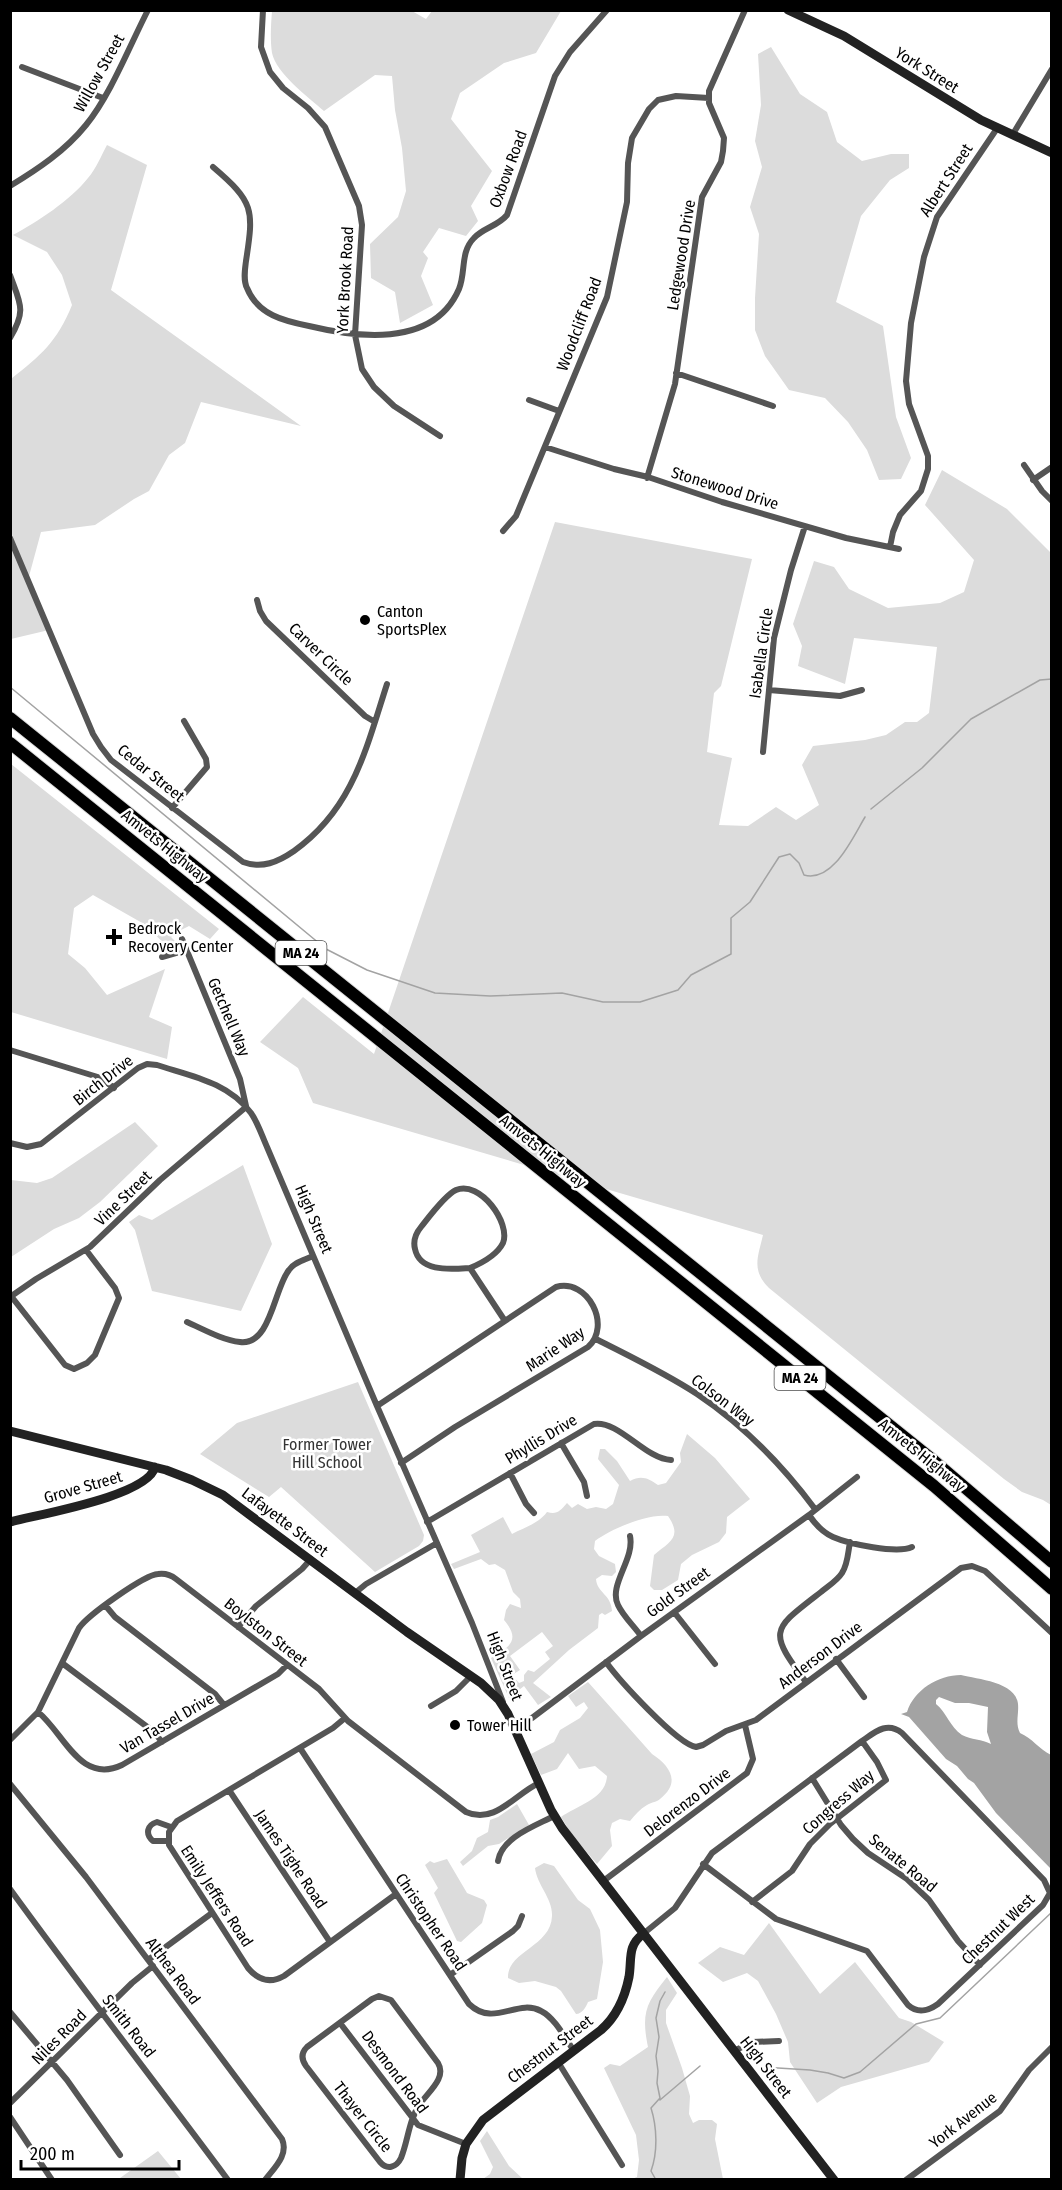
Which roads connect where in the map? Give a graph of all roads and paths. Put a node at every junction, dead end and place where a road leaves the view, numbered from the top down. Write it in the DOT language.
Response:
graph roads {
  1 [pos="148,10"];
  2 [pos="263,10"];
  3 [pos="608,10"];
  4 [pos="746,10"];
  5 [pos="788,10"];
  6 [pos="22,67"];
  7 [pos="1052,69"];
  8 [pos="103,98"];
  9 [pos="709,98"];
  10 [pos="998,127"];
  11 [pos="1013,134"];
  12 [pos="1052,153"];
  13 [pos="213,167"];
  14 [pos="10,186"];
  15 [pos="10,275"];
  16 [pos="355,335"];
  17 [pos="10,338"];
  18 [pos="676,373"];
  19 [pos="529,400"];
  20 [pos="773,406"];
  21 [pos="559,411"];
  22 [pos="440,436"];
  23 [pos="545,447"];
  24 [pos="1024,465"];
  25 [pos="1052,467"];
  26 [pos="647,477"];
  27 [pos="1034,480"];
  28 [pos="1052,501"];
  29 [pos="805,525"];
  30 [pos="503,531"];
  31 [pos="10,538"];
  32 [pos="890,547"];
  33 [pos="899,549"];
  34 [pos="257,600"];
  35 [pos="387,684"];
  36 [pos="769,690"];
  37 [pos="862,690"];
  38 [pos="10,718"];
  39 [pos="184,721"];
  40 [pos="375,722"];
  41 [pos="10,743"];
  42 [pos="763,752"];
  43 [pos="172,808"];
  44 [pos="182,939"];
  45 [pos="186,950"];
  46 [pos="162,957"];
  47 [pos="10,1050"];
  48 [pos="114,1088"];
  49 [pos="246,1107"];
  50 [pos="10,1143"];
  51 [pos="86,1250"];
  52 [pos="313,1256"];
  53 [pos="470,1268"];
  54 [pos="11,1297"];
  55 [pos="505,1321"];
  56 [pos="187,1322"];
  57 [pos="596,1338"];
  58 [pos="377,1406"];
  59 [pos="10,1431"];
  60 [pos="561,1443"];
  61 [pos="671,1460"];
  62 [pos="401,1463"];
  63 [pos="155,1467"];
  64 [pos="510,1473"];
  65 [pos="857,1477"];
  66 [pos="587,1496"];
  67 [pos="815,1509"];
  68 [pos="534,1513"];
  69 [pos="809,1515"];
  70 [pos="10,1522"];
  71 [pos="427,1522"];
  72 [pos="630,1536"];
  73 [pos="850,1542"];
  74 [pos="437,1543"];
  75 [pos="912,1547"];
  76 [pos="311,1559"];
  77 [pos="1052,1563"];
  78 [pos="1052,1589"];
  79 [pos="355,1593"];
  80 [pos="105,1605"];
  81 [pos="674,1612"];
  82 [pos="238,1627"];
  83 [pos="1052,1633"];
  84 [pos="641,1636"];
  85 [pos="836,1659"];
  86 [pos="606,1662"];
  87 [pos="62,1663"];
  88 [pos="715,1664"];
  89 [pos="287,1665"];
  90 [pos="492,1673"];
  91 [pos="471,1676"];
  92 [pos="806,1682"];
  93 [pos="481,1683"];
  94 [pos="864,1697"];
  95 [pos="224,1705"];
  96 [pos="431,1706"];
  97 [pos="504,1708"];
  98 [pos="38,1713"];
  99 [pos="345,1718"];
  100 [pos="746,1725"];
  101 [pos="514,1728"];
  102 [pos="10,1740"];
  103 [pos="862,1741"];
  104 [pos="162,1742"];
  105 [pos="300,1748"];
  106 [pos="812,1778"];
  107 [pos="539,1783"];
  108 [pos="10,1784"];
  109 [pos="229,1790"];
  110 [pos="554,1816"];
  111 [pos="837,1818"];
  112 [pos="171,1827"];
  113 [pos="168,1841"];
  114 [pos="498,1861"];
  115 [pos="703,1864"];
  116 [pos="602,1882"];
  117 [pos="10,1889"];
  118 [pos="396,1894"];
  119 [pos="752,1902"];
  120 [pos="212,1913"];
  121 [pos="522,1916"];
  122 [pos="643,1934"];
  123 [pos="330,1942"];
  124 [pos="148,1959"];
  125 [pos="980,1965"];
  126 [pos="153,1966"];
  127 [pos="450,1975"];
  128 [pos="10,2012"];
  129 [pos="102,2013"];
  130 [pos="340,2023"];
  131 [pos="779,2042"];
  132 [pos="1052,2047"];
  133 [pos="574,2051"];
  134 [pos="734,2051"];
  135 [pos="558,2062"];
  136 [pos="52,2063"];
  137 [pos="10,2103"];
  138 [pos="10,2117"];
  139 [pos="413,2118"];
  140 [pos="466,2144"];
  141 [pos="120,2155"];
  142 [pos="622,2165"];
  143 [pos="829,2178"];
  144 [pos="52,2180"];
  145 [pos="228,2180"];
  146 [pos="265,2180"];
  147 [pos="460,2180"];
  148 [pos="906,2180"];
  1 -- 8 [label="street, Willow Street"];
  2 -- 16 [label="street, York Brook Road"];
  3 -- 16 [label="street, Oxbow Road"];
  4 -- 9 [label="street"];
  5 -- 10 [label="main road, York Street"];
  6 -- 8 [label="street"];
  7 -- 11 [label="street"];
  8 -- 14 [label="street, Willow Street"];
  9 -- 18 [label="street, Ledgewood Drive"];
  9 -- 21 [label="street, Woodcliff Road"];
  10 -- 11 [label="main road, York Street"];
  10 -- 32 [label="street, Albert Street"];
  11 -- 12 [label="main road, York Street"];
  13 -- 16 [label="street, Oxbow Road"];
  15 -- 17 [label="street"];
  16 -- 22 [label="street, York Brook Road"];
  18 -- 20 [label="street"];
  18 -- 26 [label="street, Ledgewood Drive"];
  19 -- 21 [label="street"];
  21 -- 23 [label="street, Woodcliff Road"];
  23 -- 26 [label="street, Stonewood Drive"];
  23 -- 30 [label="street, Woodcliff Road"];
  24 -- 27 [label="street"];
  25 -- 27 [label="street"];
  26 -- 29 [label="street, Stonewood Drive"];
  27 -- 28 [label="street"];
  29 -- 32 [label="street, Stonewood Drive"];
  29 -- 36 [label="street, Isabella Circle"];
  31 -- 43 [label="street, Cedar Street"];
  32 -- 33 [label="street, Stonewood Drive"];
  34 -- 40 [label="street, Carver Circle"];
  35 -- 40 [label="street"];
  36 -- 37 [label="street"];
  36 -- 42 [label="street, Isabella Circle"];
  38 -- 77 [label="highway, Amvets Highway / MA 24"];
  39 -- 43 [label="street"];
  40 -- 43 [label="street, Cedar Street"];
  41 -- 78 [label="highway, Amvets Highway / MA 24"];
  44 -- 45 [label="street, Getchell Way"];
  45 -- 46 [label="street"];
  45 -- 49 [label="street, Getchell Way"];
  47 -- 48 [label="street"];
  48 -- 49 [label="street, Birch Drive"];
  48 -- 50 [label="street, Birch Drive"];
  49 -- 51 [label="street, Vine Street"];
  49 -- 52 [label="street, High Street"];
  51 -- 54 [label="street, Vine Street"];
  51 -- 54 [label="street"];
  52 -- 56 [label="street"];
  52 -- 58 [label="street, High Street"];
  53 -- 53 [label="street"];
  53 -- 55 [label="street"];
  55 -- 57 [label="street, Marie Way"];
  55 -- 58 [label="street, Marie Way"];
  57 -- 62 [label="street, Marie Way"];
  57 -- 67 [label="street, Colson Way"];
  58 -- 62 [label="street, High Street"];
  59 -- 63 [label="main road, Lafayette Street"];
  60 -- 61 [label="street, Phyllis Drive"];
  60 -- 64 [label="street, Phyllis Drive"];
  60 -- 66 [label="street"];
  62 -- 71 [label="street, High Street"];
  63 -- 70 [label="main road, Grove Street"];
  63 -- 76 [label="main road, Lafayette Street"];
  64 -- 68 [label="street"];
  64 -- 71 [label="street, Phyllis Drive"];
  65 -- 67 [label="street, Gold Street"];
  67 -- 69 [label="street, Gold Street"];
  69 -- 73 [label="street"];
  69 -- 81 [label="street, Gold Street"];
  71 -- 74 [label="street, High Street"];
  72 -- 84 [label="street"];
  73 -- 75 [label="street"];
  73 -- 92 [label="street"];
  74 -- 79 [label="street"];
  74 -- 90 [label="street, High Street"];
  76 -- 79 [label="main road, Lafayette Street"];
  76 -- 82 [label="street"];
  79 -- 91 [label="main road, Lafayette Street"];
  80 -- 82 [label="street, Boylston Street"];
  80 -- 87 [label="street, Boylston Street"];
  80 -- 95 [label="street"];
  81 -- 84 [label="street, Gold Street"];
  81 -- 88 [label="street"];
  82 -- 89 [label="street, Boylston Street"];
  83 -- 85 [label="street, Anderson Drive"];
  84 -- 86 [label="street, Gold Street"];
  85 -- 92 [label="street, Anderson Drive"];
  85 -- 94 [label="street"];
  86 -- 100 [label="street, Anderson Drive"];
  86 -- 101 [label="street, Gold Street"];
  87 -- 98 [label="street, Boylston Street"];
  87 -- 104 [label="street"];
  89 -- 95 [label="street, Van Tassel Drive"];
  89 -- 99 [label="street, Boylston Street"];
  90 -- 93 [label="street"];
  90 -- 97 [label="street, High Street"];
  91 -- 93 [label="main road, Lafayette Street"];
  91 -- 96 [label="street"];
  92 -- 100 [label="street, Anderson Drive"];
  93 -- 97 [label="main road, Lafayette Street"];
  95 -- 104 [label="street, Van Tassel Drive"];
  97 -- 101 [label="main road, High Street"];
  98 -- 102 [label="street, Boylston Street"];
  98 -- 104 [label="street, Van Tassel Drive"];
  99 -- 105 [label="street, Emily Jeffers Road"];
  99 -- 107 [label="street, Boylston Street"];
  100 -- 116 [label="street, Delorenzo Drive"];
  101 -- 107 [label="main road, High Street"];
  103 -- 106 [label="street, Chestnut West"];
  103 -- 111 [label="street, Congress Way"];
  103 -- 125 [label="street, Chestnut West"];
  105 -- 109 [label="street, Emily Jeffers Road"];
  105 -- 118 [label="street, Christopher Road"];
  106 -- 111 [label="street, Senate Road"];
  106 -- 115 [label="street, Chestnut West"];
  107 -- 110 [label="main road, High Street"];
  108 -- 124 [label="street, Althea Road"];
  109 -- 112 [label="street, Emily Jeffers Road"];
  109 -- 123 [label="street, James Tighe Road"];
  110 -- 114 [label="street"];
  110 -- 116 [label="main road, High Street"];
  111 -- 119 [label="street, Congress Way"];
  111 -- 125 [label="street, Senate Road"];
  112 -- 113 [label="street, Emily Jeffers Road"];
  112 -- 113 [label="street"];
  113 -- 120 [label="street, Emily Jeffers Road"];
  115 -- 119 [label="street, Chestnut West"];
  115 -- 122 [label="street, Chestnut West"];
  116 -- 122 [label="main road, High Street"];
  117 -- 129 [label="street, Smith Road"];
  118 -- 123 [label="street, Emily Jeffers Road"];
  118 -- 127 [label="street, Christopher Road"];
  119 -- 125 [label="street, Chestnut West"];
  120 -- 123 [label="street, Emily Jeffers Road"];
  120 -- 124 [label="street"];
  121 -- 127 [label="street"];
  122 -- 133 [label="main road, Chestnut Street"];
  122 -- 134 [label="main road, High Street"];
  124 -- 126 [label="street, Althea Road"];
  126 -- 129 [label="street, Niles Road"];
  126 -- 146 [label="street, Althea Road"];
  127 -- 133 [label="street, Christopher Road"];
  128 -- 136 [label="street"];
  129 -- 136 [label="street, Niles Road"];
  129 -- 145 [label="street, Smith Road"];
  130 -- 139 [label="street, Desmond Road"];
  130 -- 139 [label="street, Thayer Circle"];
  130 -- 139 [label="street, Thayer Circle"];
  131 -- 134 [label="street"];
  132 -- 148 [label="street, York Avenue"];
  133 -- 135 [label="main road, Chestnut Street"];
  134 -- 143 [label="main road, High Street"];
  135 -- 140 [label="main road, Chestnut Street"];
  135 -- 142 [label="street"];
  136 -- 137 [label="street, Niles Road"];
  136 -- 141 [label="street"];
  138 -- 144 [label="street"];
  139 -- 140 [label="street, Desmond Road"];
  140 -- 147 [label="main road, Chestnut Street"];
}
